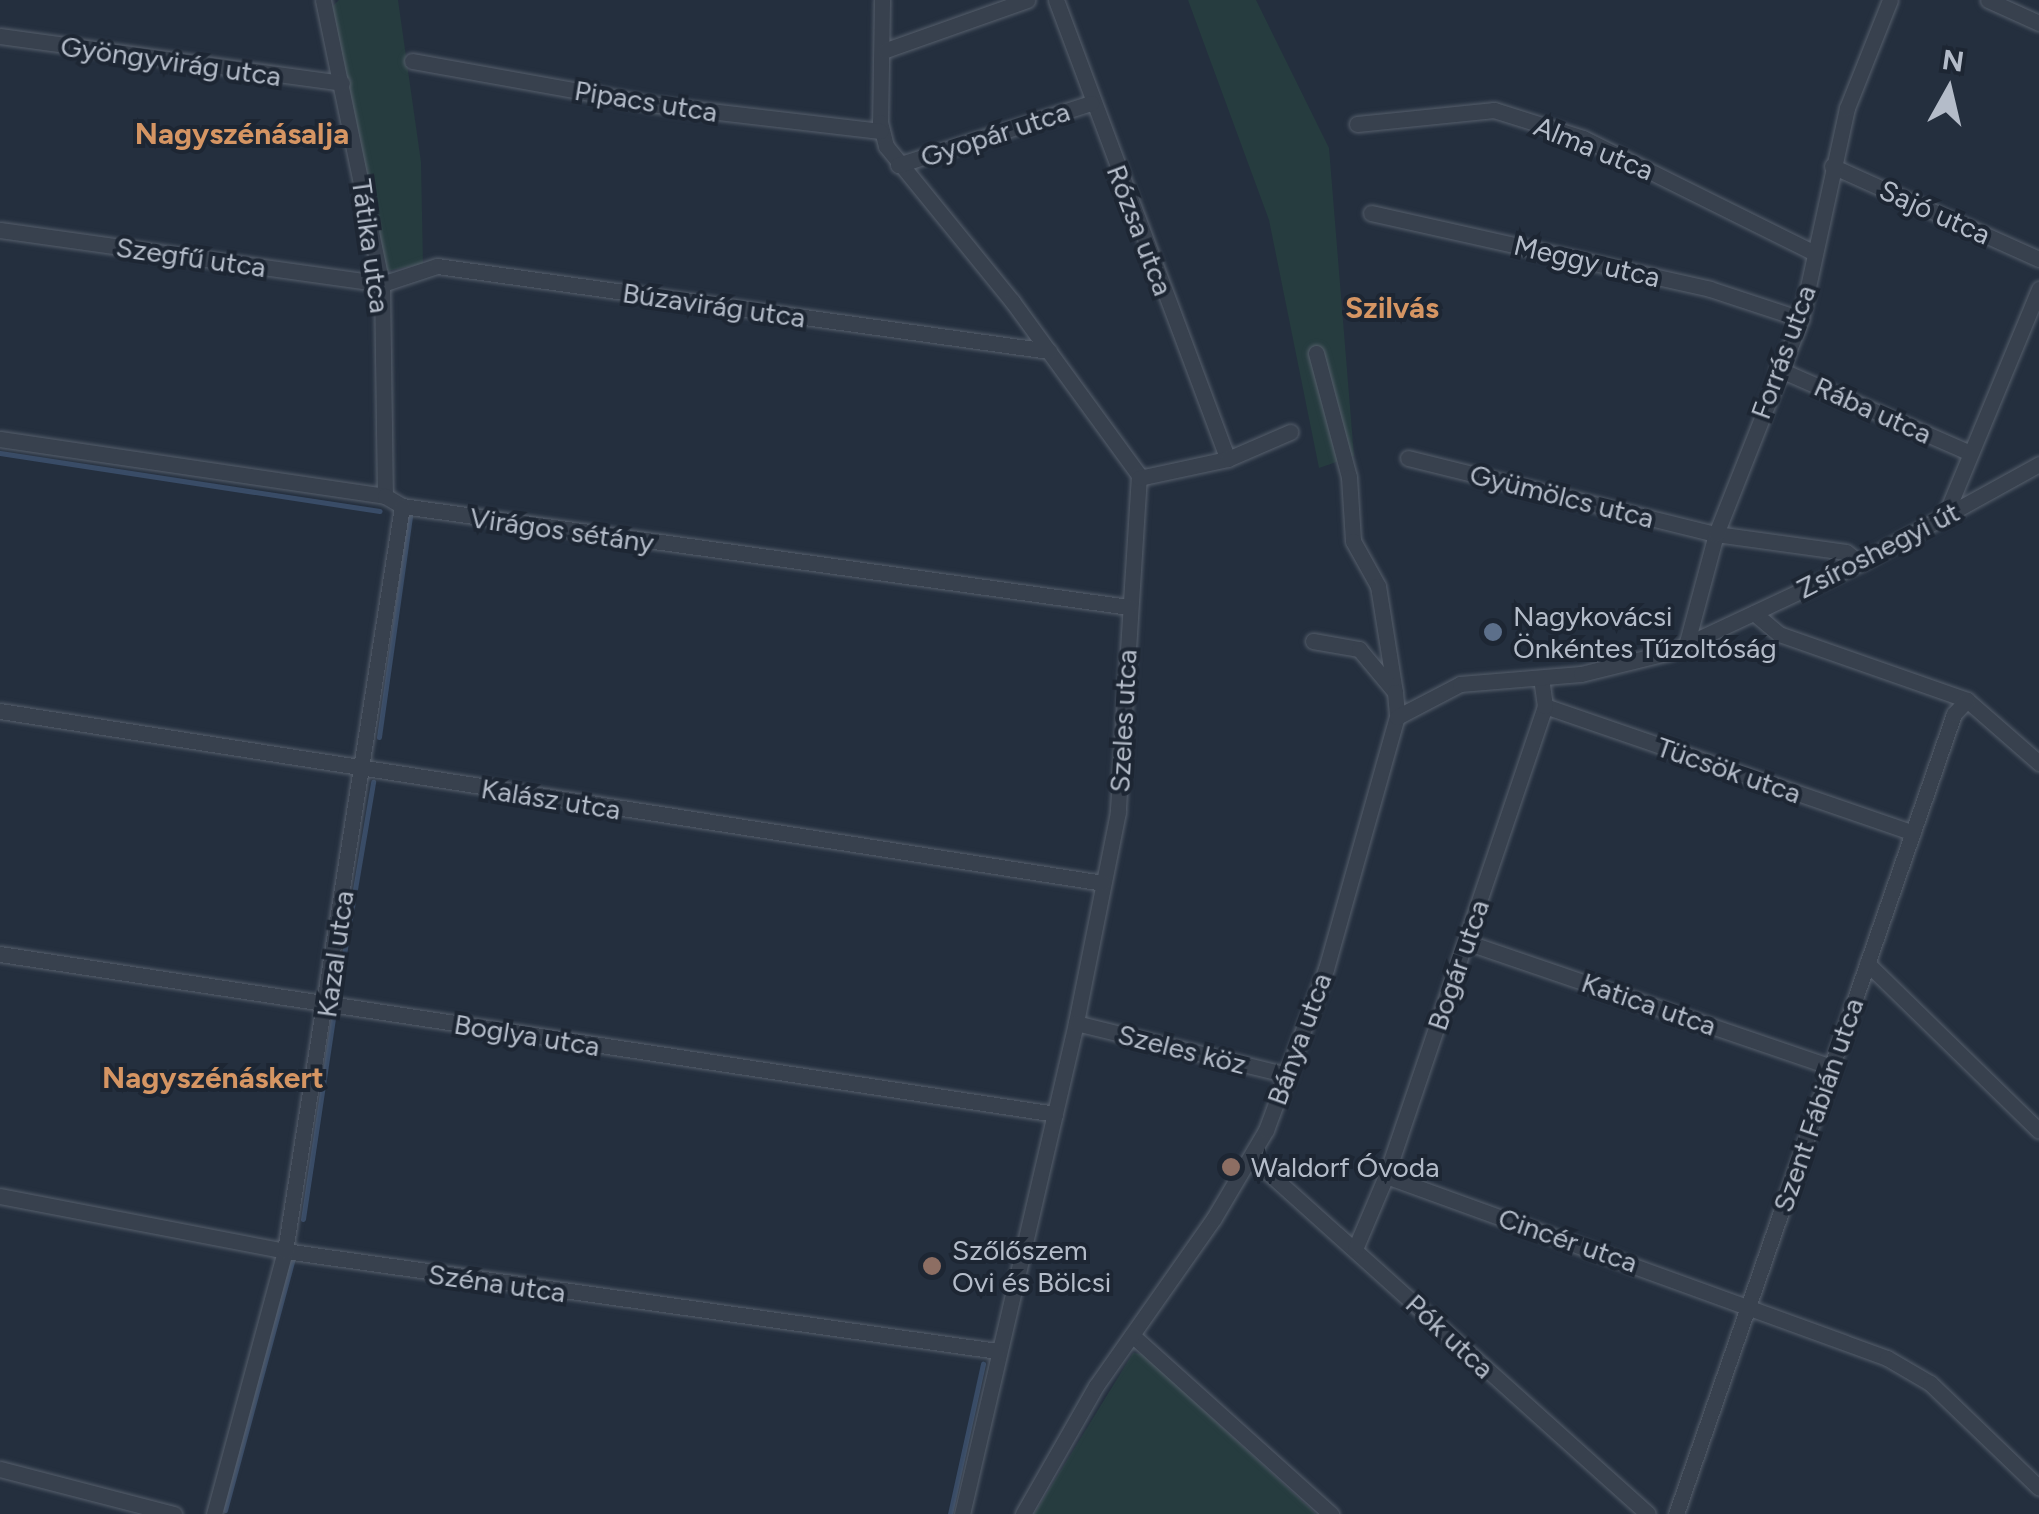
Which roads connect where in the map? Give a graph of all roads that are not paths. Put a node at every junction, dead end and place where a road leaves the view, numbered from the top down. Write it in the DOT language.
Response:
graph roads {
  1 [pos="322,0"];
  2 [pos="882,0"];
  3 [pos="1027,0"];
  4 [pos="1056,0"];
  5 [pos="1890,0"];
  6 [pos="1988,0"];
  7 [pos="2039,23"];
  8 [pos="0,36"];
  9 [pos="886,50"];
  10 [pos="412,60"];
  11 [pos="342,83"];
  12 [pos="1091,103"];
  13 [pos="1358,124"];
  14 [pos="880,131"];
  15 [pos="898,165"];
  16 [pos="1832,166"];
  17 [pos="1370,213"];
  18 [pos="0,230"];
  19 [pos="1815,253"];
  20 [pos="2039,259"];
  21 [pos="382,284"];
  22 [pos="2039,290"];
  23 [pos="1801,319"];
  24 [pos="1049,351"];
  25 [pos="1316,353"];
  26 [pos="1778,369"];
  27 [pos="1290,432"];
  28 [pos="0,440"];
  29 [pos="1968,452"];
  30 [pos="1408,458"];
  31 [pos="1228,459"];
  32 [pos="2039,464"];
  33 [pos="1139,478"];
  34 [pos="385,496"];
  35 [pos="402,506"];
  36 [pos="1945,516"];
  37 [pos="1716,534"];
  38 [pos="1860,563"];
  39 [pos="1128,607"];
  40 [pos="1754,613"];
  41 [pos="1313,641"];
  42 [pos="1686,646"];
  43 [pos="1541,678"];
  44 [pos="1395,692"];
  45 [pos="1967,700"];
  46 [pos="1545,706"];
  47 [pos="0,711"];
  48 [pos="1397,717"];
  49 [pos="2039,763"];
  50 [pos="362,770"];
  51 [pos="1913,833"];
  52 [pos="1102,883"];
  53 [pos="1466,942"];
  54 [pos="0,954"];
  55 [pos="1868,963"];
  56 [pos="328,1005"];
  57 [pos="1076,1023"];
  58 [pos="1832,1067"];
  59 [pos="1288,1076"];
  60 [pos="1055,1114"];
  61 [pos="2039,1131"];
  62 [pos="1252,1158"];
  63 [pos="1386,1176"];
  64 [pos="0,1196"];
  65 [pos="1356,1249"];
  66 [pos="284,1251"];
  67 [pos="1749,1304"];
  68 [pos="1132,1334"];
  69 [pos="997,1351"];
  70 [pos="0,1470"];
  71 [pos="2039,1488"];
  72 [pos="174,1514"];
  73 [pos="214,1514"];
  74 [pos="962,1514"];
  75 [pos="1022,1514"];
  76 [pos="1331,1514"];
  77 [pos="1648,1514"];
  78 [pos="1676,1514"];
  1 -- 11 [label="street, Tátika utca"];
  2 -- 9 [label="street"];
  3 -- 9 [label="street"];
  4 -- 12 [label="street, Rózsa utca"];
  5 -- 16 [label="street, Forrás utca"];
  6 -- 7 [label="street"];
  8 -- 11 [label="street, Gyöngyvirág utca"];
  9 -- 14 [label="street"];
  10 -- 14 [label="street, Pipacs utca"];
  11 -- 21 [label="street, Tátika utca"];
  12 -- 15 [label="street, Gyopár utca"];
  12 -- 31 [label="street, Rózsa utca"];
  13 -- 19 [label="street, Alma utca"];
  14 -- 15 [label="street"];
  15 -- 24 [label="street"];
  16 -- 19 [label="street, Forrás utca"];
  16 -- 20 [label="street, Sajó utca"];
  17 -- 23 [label="street, Meggy utca"];
  18 -- 21 [label="street, Szegfű utca"];
  19 -- 23 [label="street, Forrás utca"];
  21 -- 24 [label="street, Búzavirág utca"];
  21 -- 34 [label="street, Tátika utca"];
  22 -- 29 [label="street"];
  23 -- 26 [label="street, Forrás utca"];
  24 -- 33 [label="street"];
  25 -- 44 [label="street"];
  26 -- 29 [label="street, Rába utca"];
  26 -- 37 [label="street, Forrás utca"];
  27 -- 31 [label="street"];
  28 -- 34 [label="street, Virágos sétány"];
  29 -- 36 [label="street"];
  30 -- 37 [label="street, Gyümölcs utca"];
  31 -- 33 [label="street"];
  32 -- 36 [label="street, Zsíroshegyi út"];
  33 -- 39 [label="street, Szeles utca"];
  34 -- 35 [label="street, Virágos sétány"];
  35 -- 39 [label="street, Virágos sétány"];
  35 -- 50 [label="street, Kazal utca"];
  36 -- 38 [label="street, Zsíroshegyi út"];
  37 -- 38 [label="street, Gyümölcs utca"];
  37 -- 42 [label="street, Forrás utca"];
  38 -- 40 [label="street, Zsíroshegyi út"];
  39 -- 52 [label="street, Szeles utca"];
  40 -- 42 [label="street, Zsíroshegyi út"];
  40 -- 45 [label="street"];
  41 -- 44 [label="street"];
  42 -- 43 [label="street, Zsíroshegyi út"];
  43 -- 46 [label="street, Bogár utca"];
  43 -- 48 [label="street, Zsíroshegyi út"];
  44 -- 48 [label="street"];
  45 -- 49 [label="street"];
  45 -- 51 [label="street, Szent Fábián utca"];
  46 -- 51 [label="street, Tücsök utca"];
  46 -- 53 [label="street, Bogár utca"];
  47 -- 50 [label="street, Kalász utca"];
  48 -- 59 [label="street, Bánya utca"];
  50 -- 52 [label="street, Kalász utca"];
  50 -- 56 [label="street, Kazal utca"];
  51 -- 55 [label="street, Szent Fábián utca"];
  52 -- 57 [label="street, Szeles utca"];
  53 -- 58 [label="street, Katica utca"];
  53 -- 63 [label="street, Bogár utca"];
  54 -- 56 [label="street, Boglya utca"];
  55 -- 58 [label="street, Szent Fábián utca"];
  55 -- 61 [label="street"];
  56 -- 60 [label="street, Boglya utca"];
  56 -- 66 [label="street, Kazal utca"];
  57 -- 59 [label="street, Szeles köz"];
  57 -- 60 [label="street, Szeles utca"];
  58 -- 67 [label="street, Szent Fábián utca"];
  59 -- 62 [label="street, Bánya utca"];
  60 -- 69 [label="street, Szeles utca"];
  62 -- 65 [label="street, Pók utca"];
  62 -- 68 [label="street, Bánya utca"];
  63 -- 65 [label="street, Bogár utca"];
  63 -- 67 [label="street, Cincér utca"];
  64 -- 66 [label="street, Széna utca"];
  65 -- 77 [label="street, Pók utca"];
  66 -- 69 [label="street, Széna utca"];
  66 -- 73 [label="street, Kazal utca"];
  67 -- 71 [label="street, Cincér utca"];
  67 -- 78 [label="street, Szent Fábián utca"];
  68 -- 75 [label="street, Bánya utca"];
  68 -- 76 [label="street"];
  69 -- 74 [label="street, Szeles utca"];
  70 -- 72 [label="street"];
}
